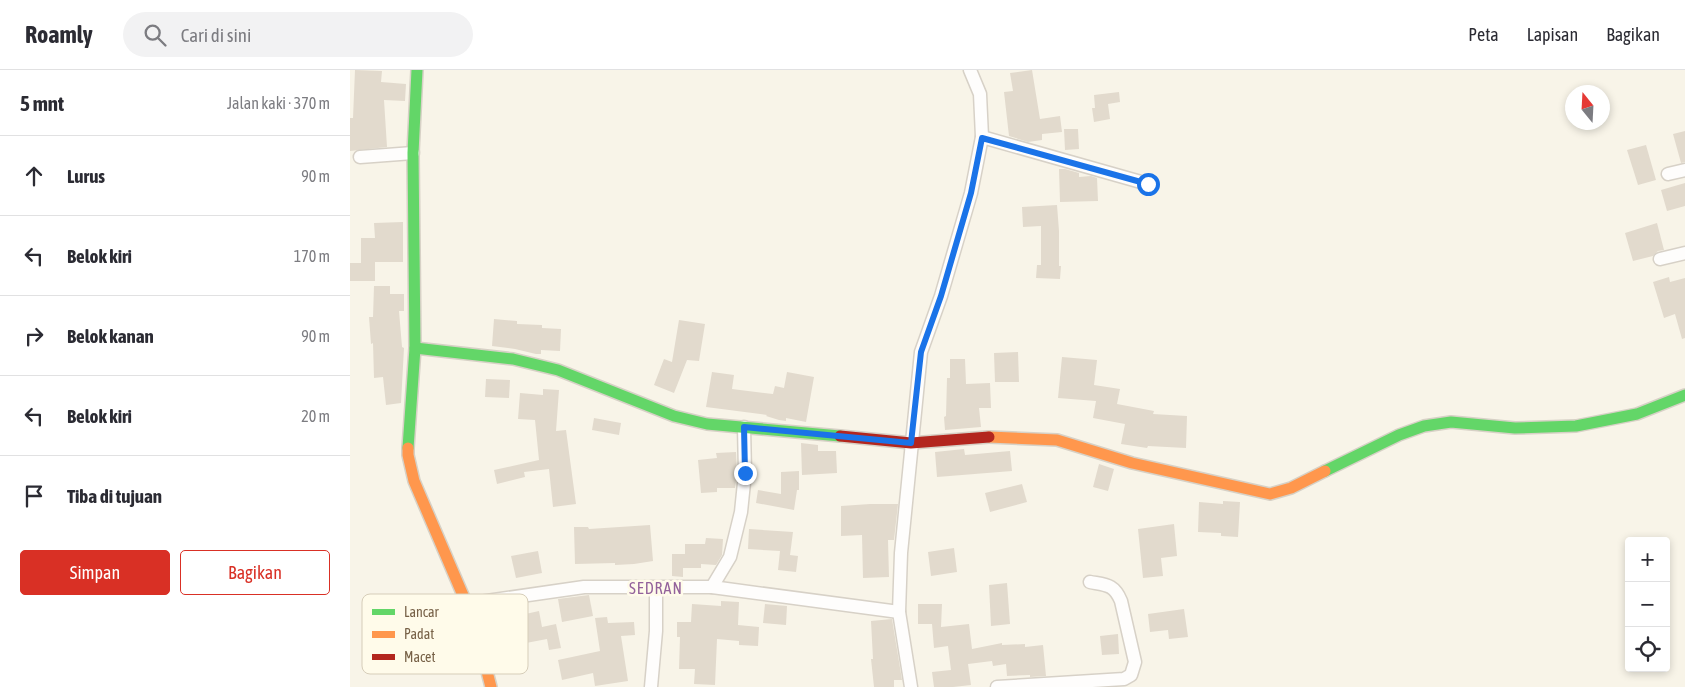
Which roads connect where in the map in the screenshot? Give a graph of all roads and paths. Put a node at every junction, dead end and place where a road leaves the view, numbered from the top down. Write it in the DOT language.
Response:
graph roads {
  1 [pos="417,70"];
  2 [pos="970,70"];
  3 [pos="982,138"];
  4 [pos="413,153"];
  5 [pos="360,157"];
  6 [pos="1685,170"];
  7 [pos="1668,174"];
  8 [pos="1148,184"];
  9 [pos="1685,253"];
  10 [pos="1660,259"];
  11 [pos="415,348"];
  12 [pos="1685,395"];
  13 [pos="744,427"];
  14 [pos="911,443"];
  15 [pos="1090,582"];
  16 [pos="712,587"];
  17 [pos="656,588"];
  18 [pos="462,594"];
  19 [pos="528,596"];
  20 [pos="899,612"];
  21 [pos="488,674"];
  22 [pos="491,687"];
  23 [pos="651,687"];
  24 [pos="911,687"];
  25 [pos="997,687"];
  1 -- 4 [label="street"];
  2 -- 3 [label="street"];
  3 -- 8 [label="street"];
  3 -- 14 [label="street"];
  4 -- 5 [label="street"];
  4 -- 11 [label="street"];
  6 -- 7 [label="street"];
  9 -- 10 [label="street"];
  11 -- 13 [label="street"];
  11 -- 18 [label="street"];
  12 -- 14 [label="street"];
  13 -- 14 [label="street"];
  13 -- 16 [label="street"];
  14 -- 20 [label="street"];
  15 -- 25 [label="street"];
  16 -- 17 [label="street"];
  16 -- 20 [label="street"];
  17 -- 19 [label="street"];
  17 -- 23 [label="street"];
  20 -- 24 [label="street"];
  21 -- 22 [label="street"];
}
